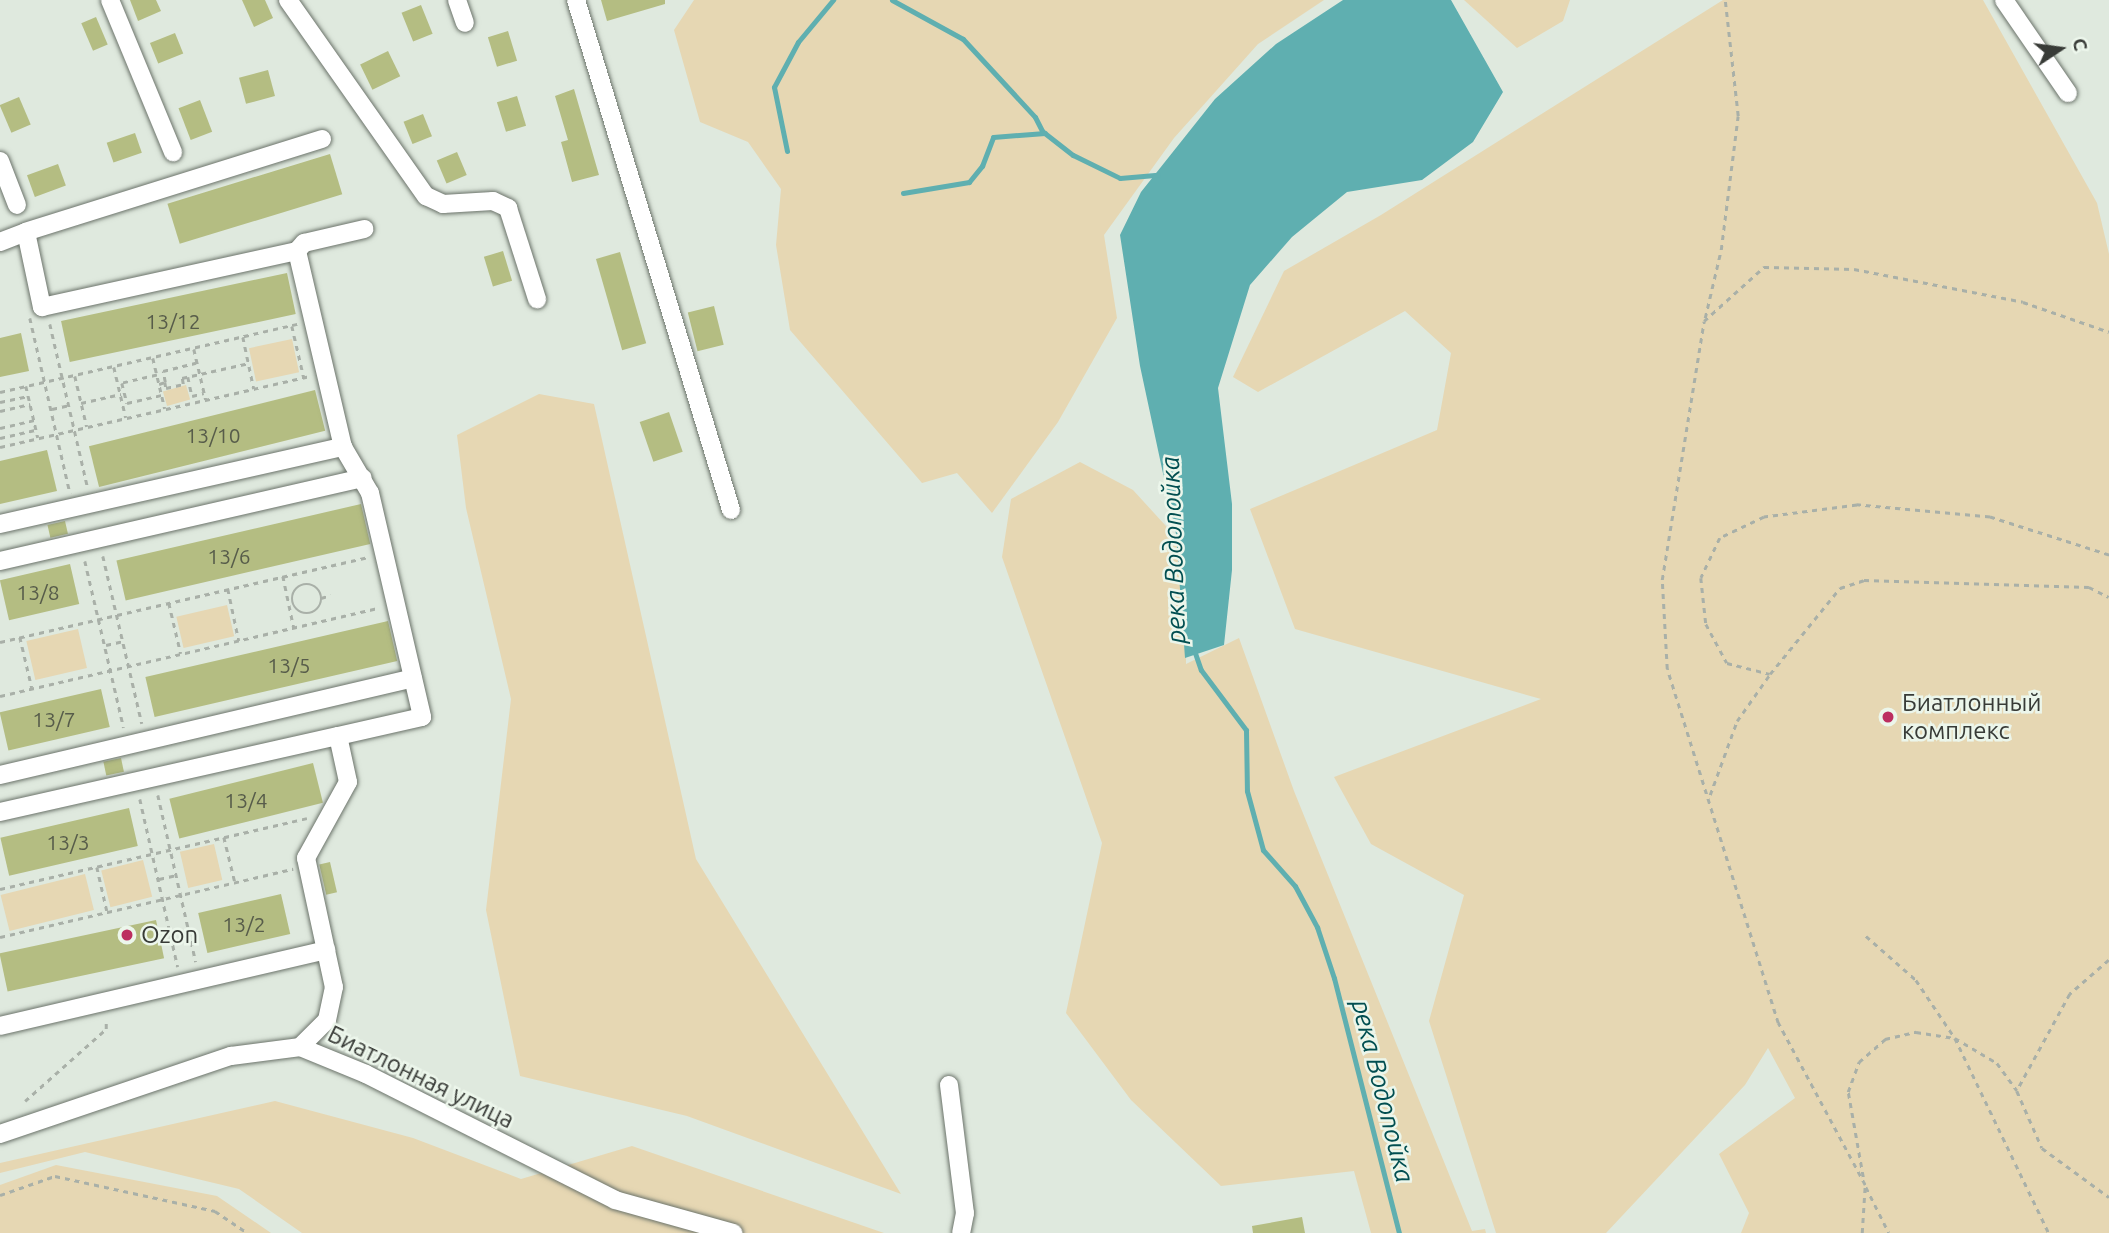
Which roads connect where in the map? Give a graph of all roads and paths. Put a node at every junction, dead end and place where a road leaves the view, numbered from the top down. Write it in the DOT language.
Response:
graph roads {
  1 [pos="110,0"];
  2 [pos="288,0"];
  3 [pos="457,0"];
  4 [pos="576,0"];
  5 [pos="1725,0"];
  6 [pos="2004,0"];
  7 [pos="465,23"];
  8 [pos="2068,93"];
  9 [pos="322,139"];
  10 [pos="173,152"];
  11 [pos="0,161"];
  12 [pos="18,205"];
  13 [pos="363,229"];
  14 [pos="26,232"];
  15 [pos="0,242"];
  16 [pos="297,251"];
  17 [pos="537,299"];
  18 [pos="46,306"];
  19 [pos="28,310"];
  20 [pos="314,320"];
  21 [pos="1704,321"];
  22 [pos="292,325"];
  23 [pos="2109,332"];
  24 [pos="243,337"];
  25 [pos="194,348"];
  26 [pos="153,357"];
  27 [pos="198,363"];
  28 [pos="248,363"];
  29 [pos="114,366"];
  30 [pos="179,367"];
  31 [pos="326,373"];
  32 [pos="200,374"];
  33 [pos="75,375"];
  34 [pos="157,375"];
  35 [pos="188,377"];
  36 [pos="62,378"];
  37 [pos="182,378"];
  38 [pos="304,378"];
  39 [pos="44,382"];
  40 [pos="165,382"];
  41 [pos="159,384"];
  42 [pos="26,386"];
  43 [pos="254,389"];
  44 [pos="0,392"];
  45 [pos="122,393"];
  46 [pos="204,393"];
  47 [pos="161,395"];
  48 [pos="29,396"];
  49 [pos="206,400"];
  50 [pos="0,402"];
  51 [pos="81,403"];
  52 [pos="30,404"];
  53 [pos="69,405"];
  54 [pos="51,409"];
  55 [pos="165,410"];
  56 [pos="0,411"];
  57 [pos="126,418"];
  58 [pos="34,420"];
  59 [pos="87,427"];
  60 [pos="0,428"];
  61 [pos="36,430"];
  62 [pos="75,430"];
  63 [pos="57,434"];
  64 [pos="0,438"];
  65 [pos="38,438"];
  66 [pos="0,447"];
  67 [pos="343,447"];
  68 [pos="363,478"];
  69 [pos="91,503"];
  70 [pos="73,507"];
  71 [pos="731,510"];
  72 [pos="0,523"];
  73 [pos="99,538"];
  74 [pos="81,542"];
  75 [pos="384,553"];
  76 [pos="2109,555"];
  77 [pos="0,561"];
  78 [pos="283,576"];
  79 [pos="228,589"];
  80 [pos="331,595"];
  81 [pos="2109,597"];
  82 [pos="321,598"];
  83 [pos="169,603"];
  84 [pos="290,603"];
  85 [pos="396,604"];
  86 [pos="117,615"];
  87 [pos="99,619"];
  88 [pos="294,628"];
  89 [pos="20,637"];
  90 [pos="239,640"];
  91 [pos="123,641"];
  92 [pos="0,642"];
  93 [pos="104,645"];
  94 [pos="181,654"];
  95 [pos="129,666"];
  96 [pos="110,670"];
  97 [pos="1770,674"];
  98 [pos="413,678"];
  99 [pos="32,689"];
  100 [pos="0,696"];
  101 [pos="338,736"];
  102 [pos="146,741"];
  103 [pos="128,745"];
  104 [pos="0,775"];
  105 [pos="154,777"];
  106 [pos="136,781"];
  107 [pos="1710,797"];
  108 [pos="0,812"];
  109 [pos="331,813"];
  110 [pos="224,837"];
  111 [pos="171,850"];
  112 [pos="153,854"];
  113 [pos="306,866"];
  114 [pos="97,867"];
  115 [pos="177,876"];
  116 [pos="158,880"];
  117 [pos="235,883"];
  118 [pos="0,889"];
  119 [pos="181,895"];
  120 [pos="163,899"];
  121 [pos="107,912"];
  122 [pos="1866,936"];
  123 [pos="0,937"];
  124 [pos="326,950"];
  125 [pos="2109,960"];
  126 [pos="200,979"];
  127 [pos="182,984"];
  128 [pos="102,1002"];
  129 [pos="0,1026"];
  130 [pos="1955,1038"];
  131 [pos="300,1047"];
  132 [pos="949,1085"];
  133 [pos="2017,1091"];
  134 [pos="24,1101"];
  135 [pos="0,1134"];
  136 [pos="1865,1185"];
  137 [pos="0,1195"];
  138 [pos="2109,1197"];
  139 [pos="248,1233"];
  140 [pos="733,1233"];
  141 [pos="961,1233"];
  142 [pos="1862,1233"];
  143 [pos="1889,1233"];
  144 [pos="2049,1233"];
  1 -- 10 [label="street"];
  2 -- 17 [label="street"];
  3 -- 7 [label="street"];
  4 -- 71 [label="street"];
  5 -- 21 [label="path"];
  6 -- 8 [label="street"];
  9 -- 14 [label="street"];
  11 -- 12 [label="street"];
  13 -- 16 [label="street"];
  14 -- 15 [label="street"];
  14 -- 18 [label="street"];
  16 -- 18 [label="street"];
  16 -- 20 [label="street"];
  18 -- 36 [label="path"];
  19 -- 39 [label="path"];
  20 -- 22 [label="path"];
  20 -- 31 [label="street"];
  21 -- 23 [label="path"];
  21 -- 107 [label="path"];
  22 -- 24 [label="path"];
  22 -- 38 [label="path"];
  24 -- 25 [label="path"];
  24 -- 28 [label="path"];
  25 -- 26 [label="path"];
  25 -- 27 [label="path"];
  26 -- 29 [label="path"];
  26 -- 34 [label="path"];
  27 -- 30 [label="path"];
  27 -- 32 [label="path"];
  28 -- 32 [label="path"];
  28 -- 43 [label="path"];
  29 -- 33 [label="path"];
  29 -- 45 [label="path"];
  30 -- 37 [label="path"];
  30 -- 40 [label="path"];
  31 -- 38 [label="path"];
  31 -- 67 [label="street"];
  32 -- 35 [label="path"];
  32 -- 46 [label="path"];
  33 -- 36 [label="path"];
  33 -- 51 [label="path"];
  34 -- 41 [label="path"];
  34 -- 45 [label="path"];
  35 -- 37 [label="path"];
  35 -- 46 [label="path"];
  36 -- 39 [label="path"];
  36 -- 53 [label="path"];
  37 -- 40 [label="path"];
  38 -- 43 [label="path"];
  39 -- 42 [label="path"];
  39 -- 54 [label="path"];
  40 -- 41 [label="path"];
  41 -- 47 [label="path"];
  42 -- 44 [label="path"];
  42 -- 48 [label="path"];
  43 -- 49 [label="path"];
  45 -- 47 [label="path"];
  45 -- 51 [label="path"];
  45 -- 57 [label="path"];
  46 -- 49 [label="path"];
  47 -- 55 [label="path"];
  48 -- 50 [label="path"];
  48 -- 52 [label="path"];
  49 -- 55 [label="path"];
  51 -- 59 [label="path"];
  52 -- 56 [label="path"];
  52 -- 58 [label="path"];
  53 -- 54 [label="path"];
  53 -- 62 [label="path"];
  54 -- 63 [label="path"];
  55 -- 57 [label="path"];
  57 -- 59 [label="path"];
  58 -- 60 [label="path"];
  58 -- 61 [label="path"];
  59 -- 62 [label="path"];
  61 -- 64 [label="path"];
  61 -- 65 [label="path"];
  62 -- 63 [label="path"];
  62 -- 69 [label="path"];
  63 -- 65 [label="path"];
  63 -- 70 [label="path"];
  65 -- 66 [label="path"];
  67 -- 68 [label="street"];
  67 -- 69 [label="street"];
  68 -- 73 [label="street"];
  68 -- 75 [label="street"];
  69 -- 70 [label="street"];
  70 -- 72 [label="street"];
  73 -- 74 [label="street"];
  73 -- 86 [label="path"];
  74 -- 77 [label="street"];
  74 -- 87 [label="path"];
  75 -- 78 [label="path"];
  75 -- 85 [label="street"];
  76 -- 97 [label="path"];
  78 -- 79 [label="path"];
  78 -- 84 [label="path"];
  79 -- 83 [label="path"];
  79 -- 90 [label="path"];
  80 -- 82 [label="path"];
  81 -- 97 [label="path"];
  82 -- 84 [label="path"];
  82 -- 84 [label="path"];
  83 -- 86 [label="path"];
  83 -- 94 [label="path"];
  84 -- 88 [label="path"];
  85 -- 88 [label="path"];
  85 -- 98 [label="street"];
  86 -- 87 [label="path"];
  86 -- 91 [label="path"];
  87 -- 89 [label="path"];
  87 -- 93 [label="path"];
  88 -- 90 [label="path"];
  89 -- 92 [label="path"];
  89 -- 99 [label="path"];
  90 -- 94 [label="path"];
  91 -- 93 [label="path"];
  91 -- 95 [label="path"];
  93 -- 96 [label="path"];
  94 -- 95 [label="path"];
  95 -- 96 [label="path"];
  95 -- 102 [label="path"];
  96 -- 99 [label="path"];
  96 -- 103 [label="path"];
  97 -- 107 [label="path"];
  98 -- 101 [label="street"];
  98 -- 102 [label="street"];
  99 -- 100 [label="path"];
  101 -- 105 [label="street"];
  101 -- 109 [label="street"];
  102 -- 103 [label="street"];
  103 -- 104 [label="street"];
  105 -- 106 [label="street"];
  105 -- 111 [label="path"];
  106 -- 108 [label="street"];
  106 -- 112 [label="path"];
  107 -- 136 [label="path"];
  109 -- 110 [label="path"];
  109 -- 113 [label="street"];
  110 -- 111 [label="path"];
  110 -- 117 [label="path"];
  111 -- 112 [label="path"];
  111 -- 115 [label="path"];
  112 -- 114 [label="path"];
  112 -- 116 [label="path"];
  113 -- 117 [label="path"];
  113 -- 124 [label="street"];
  114 -- 118 [label="path"];
  114 -- 121 [label="path"];
  115 -- 116 [label="path"];
  115 -- 119 [label="path"];
  116 -- 120 [label="path"];
  117 -- 119 [label="path"];
  119 -- 120 [label="path"];
  119 -- 126 [label="path"];
  120 -- 121 [label="path"];
  120 -- 127 [label="path"];
  121 -- 123 [label="path"];
  122 -- 130 [label="path"];
  124 -- 126 [label="street"];
  124 -- 131 [label="street"];
  125 -- 133 [label="path"];
  126 -- 127 [label="street"];
  127 -- 128 [label="street"];
  128 -- 129 [label="street"];
  128 -- 134 [label="path"];
  130 -- 133 [label="path"];
  130 -- 136 [label="path"];
  130 -- 144 [label="path"];
  131 -- 135 [label="street, Биатлонная улица"];
  131 -- 140 [label="street, Биатлонная улица"];
  132 -- 141 [label="street"];
  133 -- 138 [label="path"];
  136 -- 142 [label="path"];
  136 -- 143 [label="path"];
  137 -- 139 [label="path"];
}
